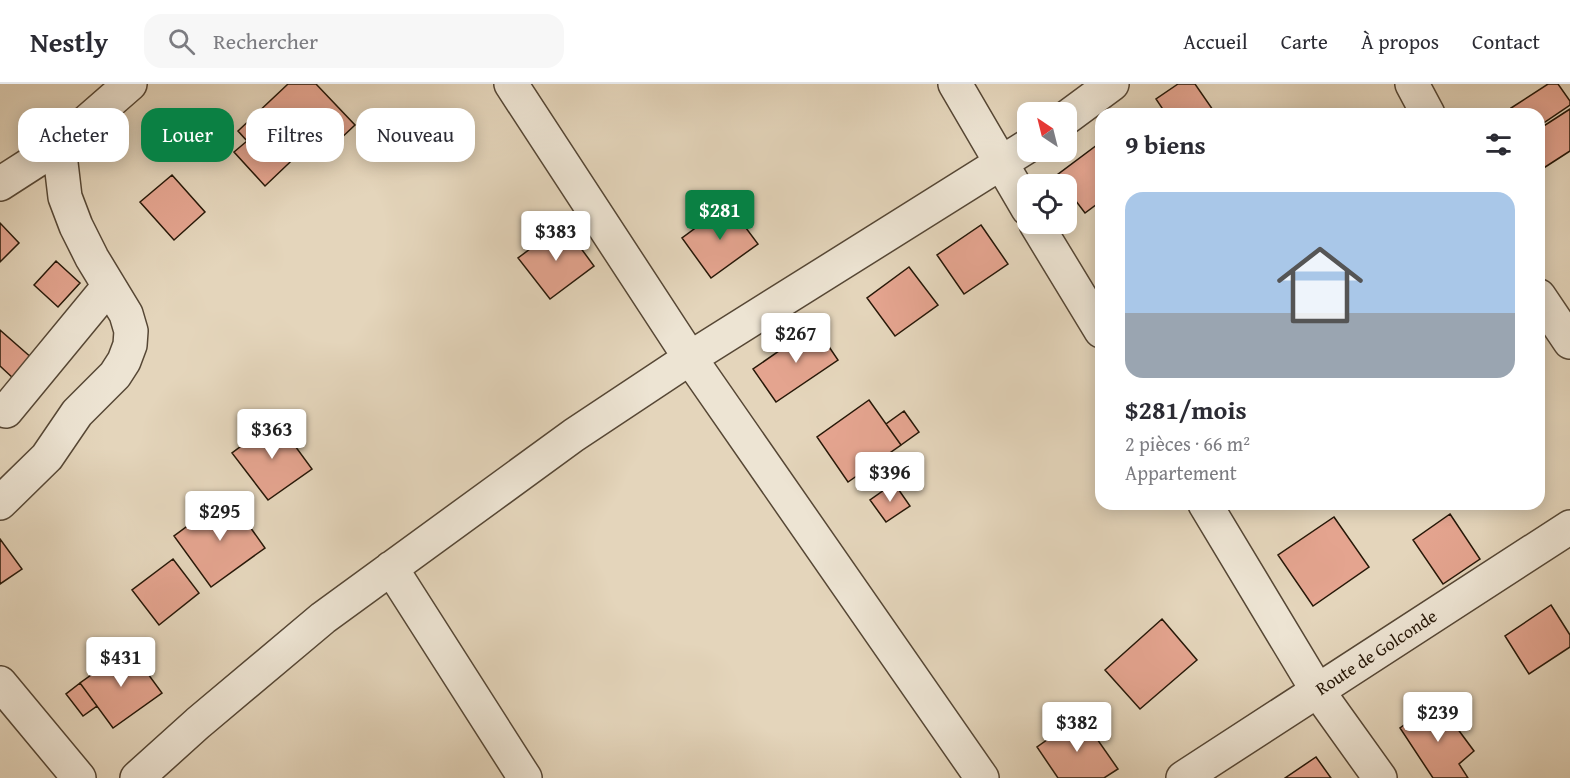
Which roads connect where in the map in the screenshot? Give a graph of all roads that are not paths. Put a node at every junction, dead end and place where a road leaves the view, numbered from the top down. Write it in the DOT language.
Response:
graph roads {
  1 [pos="130,84"];
  2 [pos="511,84"];
  3 [pos="955,84"];
  4 [pos="1112,84"];
  5 [pos="1412,84"];
  6 [pos="103,108"];
  7 [pos="1425,108"];
  8 [pos="1077,110"];
  9 [pos="1017,153"];
  10 [pos="34,162"];
  11 [pos="61,162"];
  12 [pos="1000,163"];
  13 [pos="0,184"];
  14 [pos="1017,191"];
  15 [pos="1042,234"];
  16 [pos="109,286"];
  17 [pos="1545,305"];
  18 [pos="1095,321"];
  19 [pos="1570,342"];
  20 [pos="690,358"];
  21 [pos="6,411"];
  22 [pos="0,503"];
  23 [pos="1209,510"];
  24 [pos="1570,527"];
  25 [pos="391,568"];
  26 [pos="0,683"];
  27 [pos="1317,690"];
  28 [pos="79,778"];
  29 [pos="136,778"];
  30 [pos="525,778"];
  31 [pos="982,778"];
  32 [pos="1183,778"];
  33 [pos="1380,778"];
  1 -- 6 [label="street"];
  2 -- 20 [label="street"];
  3 -- 12 [label="street"];
  4 -- 8 [label="street"];
  5 -- 7 [label="street"];
  9 -- 12 [label="street"];
  10 -- 13 [label="street"];
  11 -- 16 [label="street"];
  12 -- 14 [label="street"];
  12 -- 20 [label="street"];
  15 -- 18 [label="street"];
  16 -- 21 [label="street"];
  16 -- 22 [label="street"];
  17 -- 19 [label="street"];
  20 -- 25 [label="street"];
  20 -- 31 [label="street"];
  23 -- 27 [label="street"];
  24 -- 27 [label="street, Route de Golconde"];
  25 -- 29 [label="street"];
  25 -- 30 [label="street"];
  26 -- 28 [label="street"];
  27 -- 32 [label="street, Route de Golconde"];
  27 -- 33 [label="street"];
}
